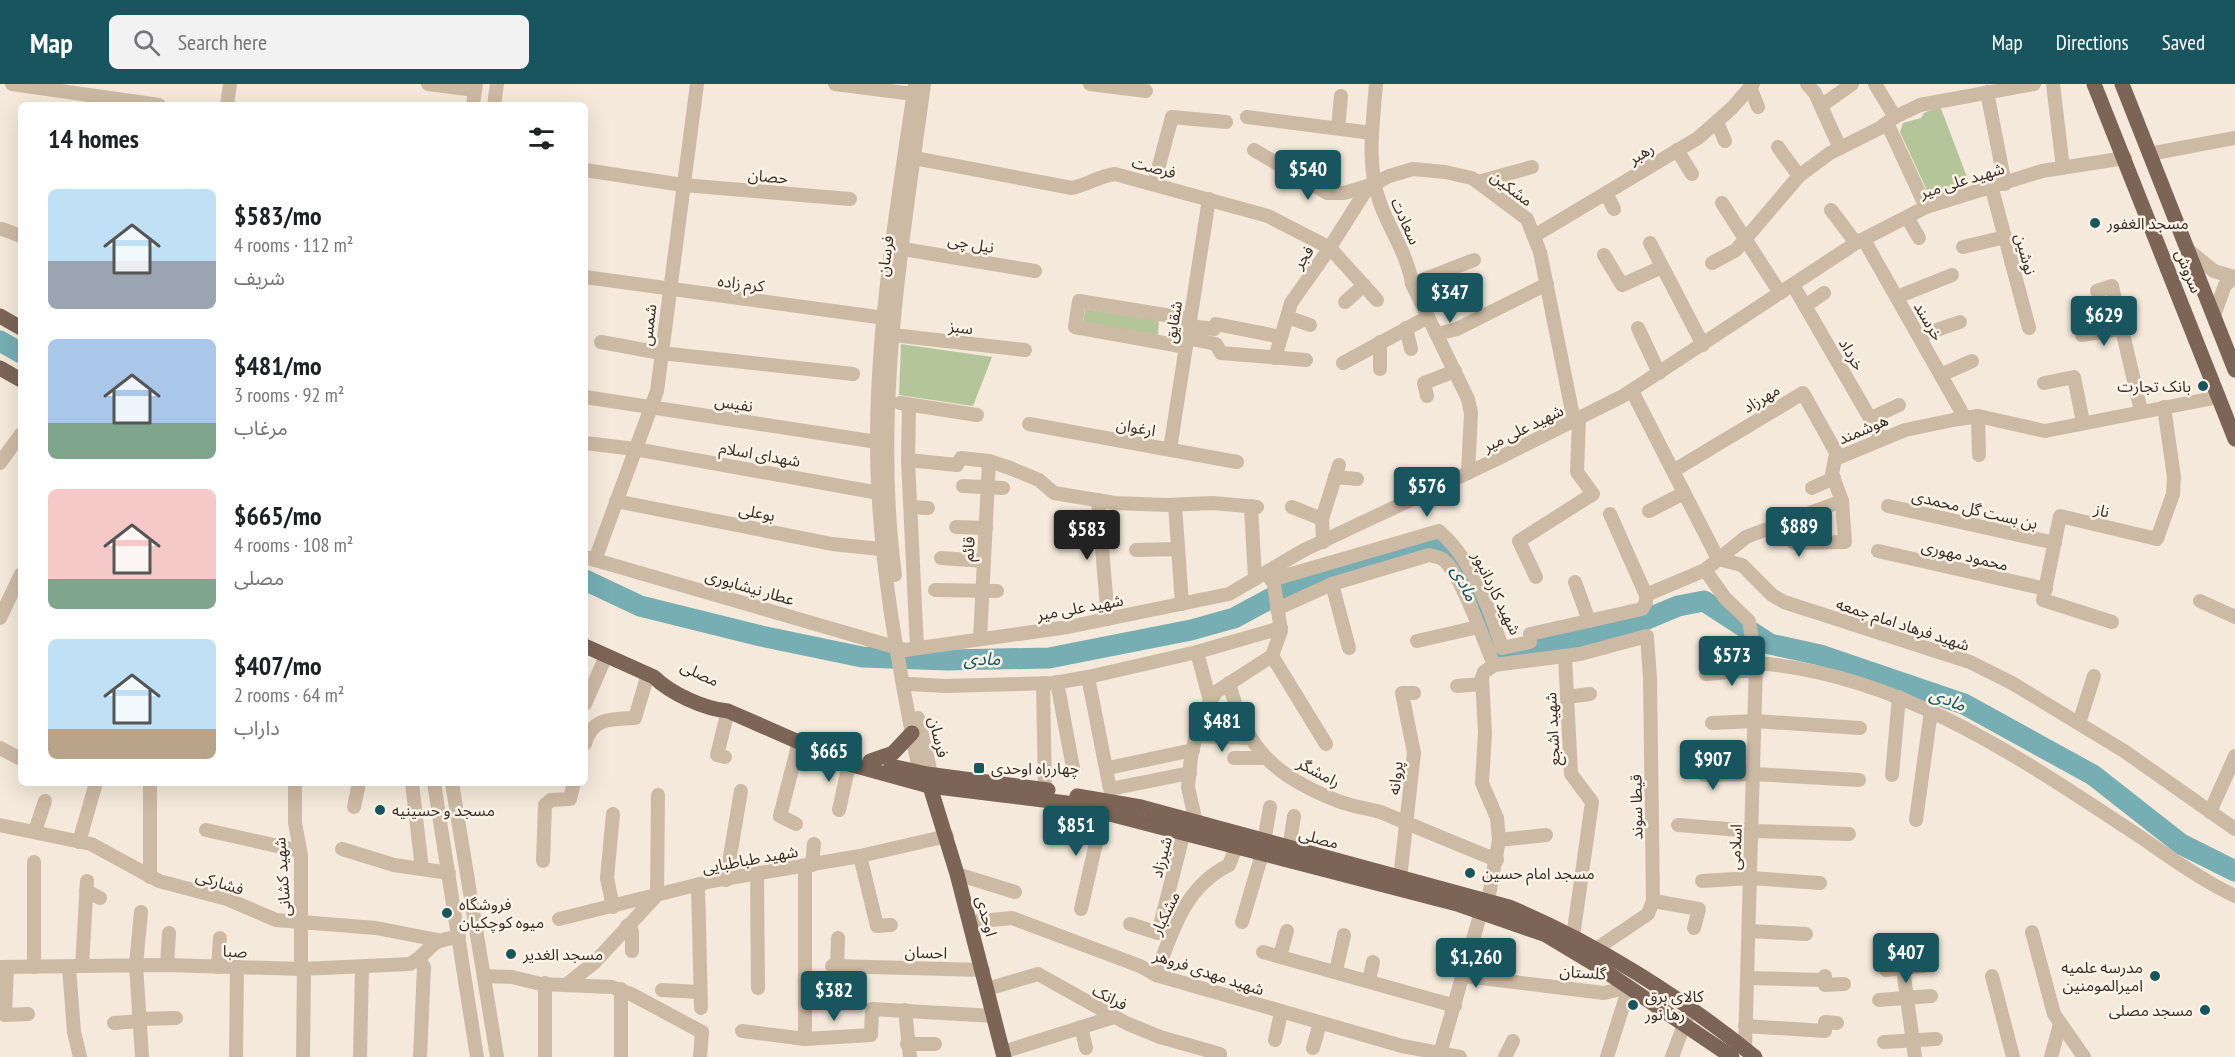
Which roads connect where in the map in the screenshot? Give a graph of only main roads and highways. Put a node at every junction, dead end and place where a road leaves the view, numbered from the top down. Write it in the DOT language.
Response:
graph roads {
  1 [pos="2094,84"];
  2 [pos="2127,85"];
  3 [pos="0,315"];
  4 [pos="18,326"];
  5 [pos="0,368"];
  6 [pos="2235,370"];
  7 [pos="18,378"];
  8 [pos="2235,439"];
  9 [pos="588,647"];
  10 [pos="912,733"];
  11 [pos="835,756"];
  12 [pos="870,761"];
  13 [pos="928,780"];
  14 [pos="1190,827"];
  15 [pos="1263,848"];
  16 [pos="1485,906"];
  17 [pos="1687,1017"];
  18 [pos="1003,1054"];
  19 [pos="1744,1054"];
  1 -- 8 [label="main road, سروش"];
  2 -- 6 [label="main road, سروش"];
  3 -- 4 [label="main road"];
  5 -- 7 [label="main road"];
  9 -- 11 [label="main road, مصلی"];
  10 -- 12 [label="main road"];
  11 -- 12 [label="main road, مصلی"];
  11 -- 13 [label="main road, مصلی"];
  12 -- 13 [label="main road, مصلی"];
  13 -- 14 [label="main road, مصلی"];
  13 -- 14 [label="main road, مصلی"];
  13 -- 18 [label="main road, اوحدی"];
  14 -- 15 [label="main road, مصلی"];
  14 -- 15 [label="main road, مصلی"];
  15 -- 16 [label="main road, مصلی"];
  15 -- 16 [label="main road, مصلی"];
  16 -- 17 [label="main road, مصلی"];
  16 -- 17 [label="main road, مصلی"];
  17 -- 19 [label="main road, مصلی"];
}
